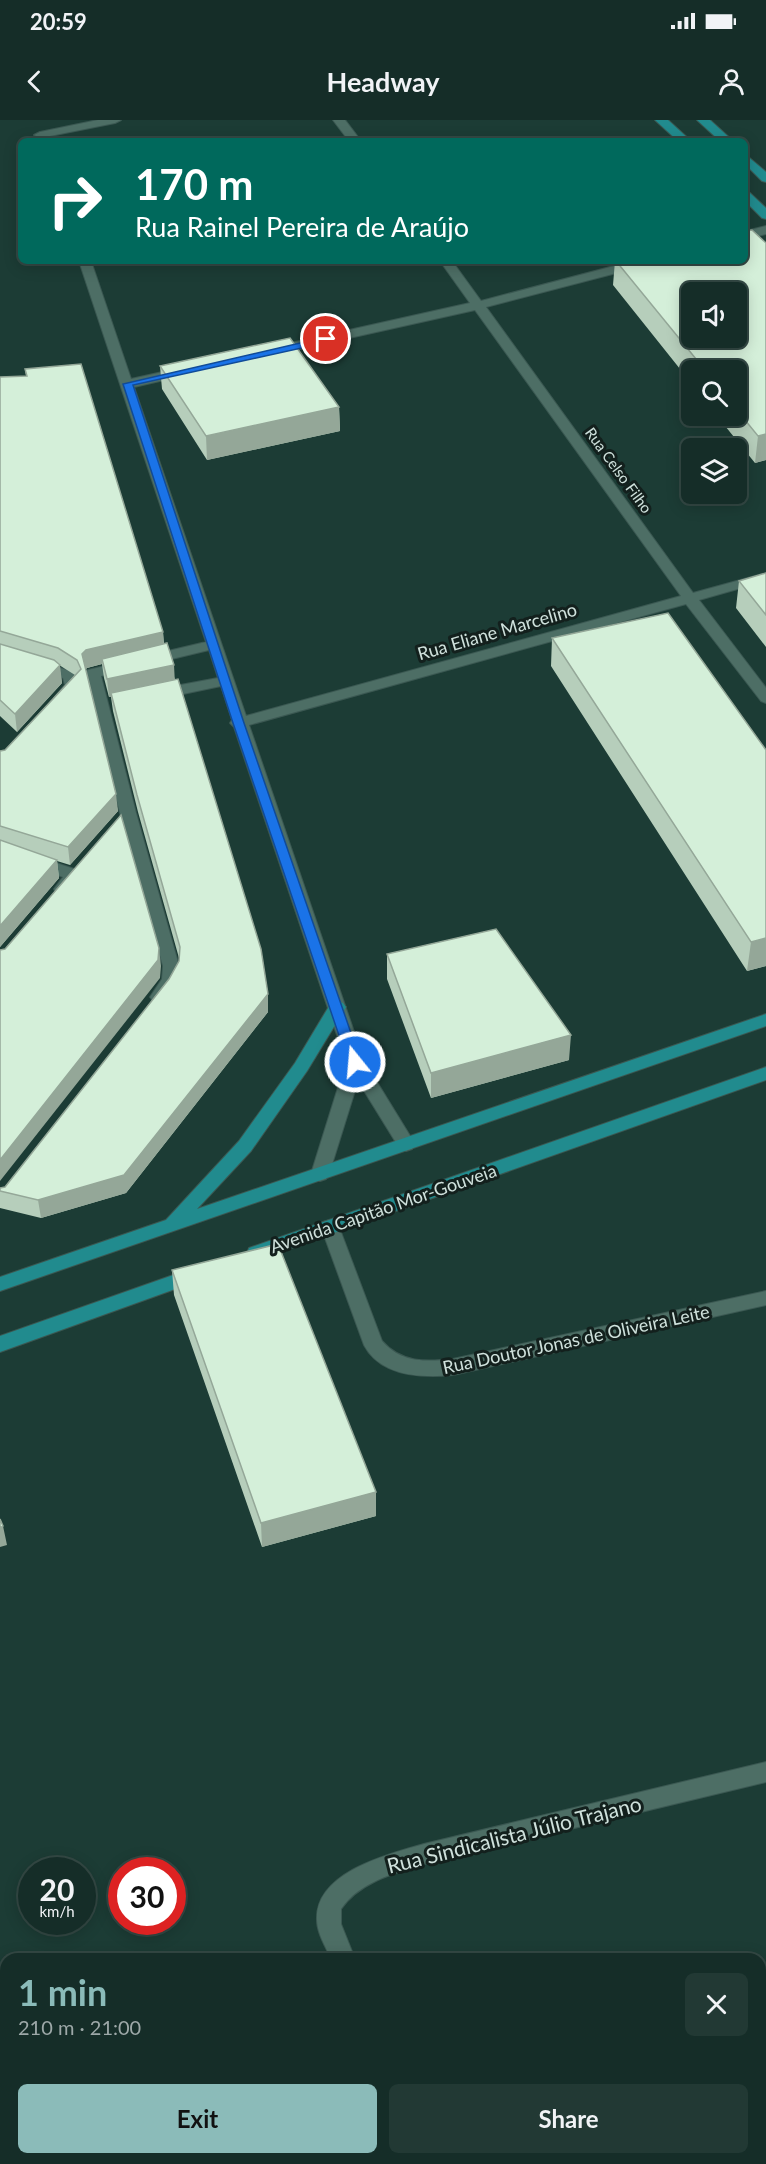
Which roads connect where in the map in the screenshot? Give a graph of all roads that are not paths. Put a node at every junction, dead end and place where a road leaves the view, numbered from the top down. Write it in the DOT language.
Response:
graph roads {
  1 [pos="36,120"];
  2 [pos="115,120"];
  3 [pos="339,120"];
  4 [pos="661,120"];
  5 [pos="703,120"];
  6 [pos="41,138"];
  7 [pos="353,138"];
  8 [pos="682,138"];
  9 [pos="724,138"];
  10 [pos="748,161"];
  11 [pos="766,178"];
  12 [pos="748,198"];
  13 [pos="766,214"];
  14 [pos="766,230"];
  15 [pos="748,234"];
  16 [pos="86,264"];
  17 [pos="448,264"];
  18 [pos="636,264"];
  19 [pos="479,305"];
  20 [pos="264,353"];
  21 [pos="196,369"];
  22 [pos="128,384"];
  23 [pos="766,577"];
  24 [pos="690,597"];
  25 [pos="213,645"];
  26 [pos="0,654"];
  27 [pos="225,681"];
  28 [pos="73,686"];
  29 [pos="97,688"];
  30 [pos="146,697"];
  31 [pos="766,698"];
  32 [pos="48,712"];
  33 [pos="238,723"];
  34 [pos="128,813"];
  35 [pos="113,830"];
  36 [pos="0,849"];
  37 [pos="52,901"];
  38 [pos="337,1007"];
  39 [pos="148,1011"];
  40 [pos="766,1020"];
  41 [pos="355,1062"];
  42 [pos="766,1073"];
  43 [pos="406,1144"];
  44 [pos="320,1174"];
  45 [pos="171,1225"];
  46 [pos="330,1227"];
  47 [pos="240,1259"];
  48 [pos="217,1267"];
  49 [pos="0,1284"];
  50 [pos="766,1298"];
  51 [pos="0,1344"];
  52 [pos="766,1772"];
  53 [pos="341,1953"];
  1 -- 6 [label="street"];
  2 -- 6 [label="street"];
  3 -- 7 [label="street"];
  4 -- 8 [label="main road"];
  5 -- 9 [label="main road"];
  10 -- 11 [label="main road"];
  12 -- 13 [label="main road"];
  14 -- 15 [label="street"];
  16 -- 22 [label="street"];
  17 -- 19 [label="street, Rua Celso Filho"];
  18 -- 19 [label="street"];
  19 -- 20 [label="street"];
  19 -- 24 [label="street, Rua Celso Filho"];
  21 -- 22 [label="street"];
  22 -- 25 [label="street"];
  23 -- 24 [label="street, Rua Eliane Marcelino"];
  24 -- 31 [label="street, Rua Celso Filho"];
  24 -- 33 [label="street, Rua Eliane Marcelino"];
  25 -- 27 [label="street"];
  25 -- 29 [label="street"];
  26 -- 28 [label="street"];
  27 -- 30 [label="street"];
  27 -- 33 [label="street"];
  28 -- 29 [label="street"];
  28 -- 32 [label="street"];
  29 -- 34 [label="street"];
  33 -- 38 [label="street"];
  34 -- 35 [label="street"];
  34 -- 39 [label="street"];
  36 -- 37 [label="street"];
  38 -- 41 [label="street"];
  38 -- 45 [label="main road"];
  40 -- 43 [label="main road"];
  41 -- 43 [label="street"];
  41 -- 44 [label="street"];
  42 -- 46 [label="main road, Avenida Capitão Mor-Gouveia"];
  43 -- 44 [label="main road"];
  44 -- 45 [label="main road"];
  45 -- 49 [label="main road"];
  46 -- 47 [label="main road, Avenida Capitão Mor-Gouveia"];
  46 -- 50 [label="street, Rua Doutor Jonas de Oliveira Leite"];
  48 -- 51 [label="main road"];
  52 -- 53 [label="street, Rua Sindicalista Júlio Trajano"];
}
